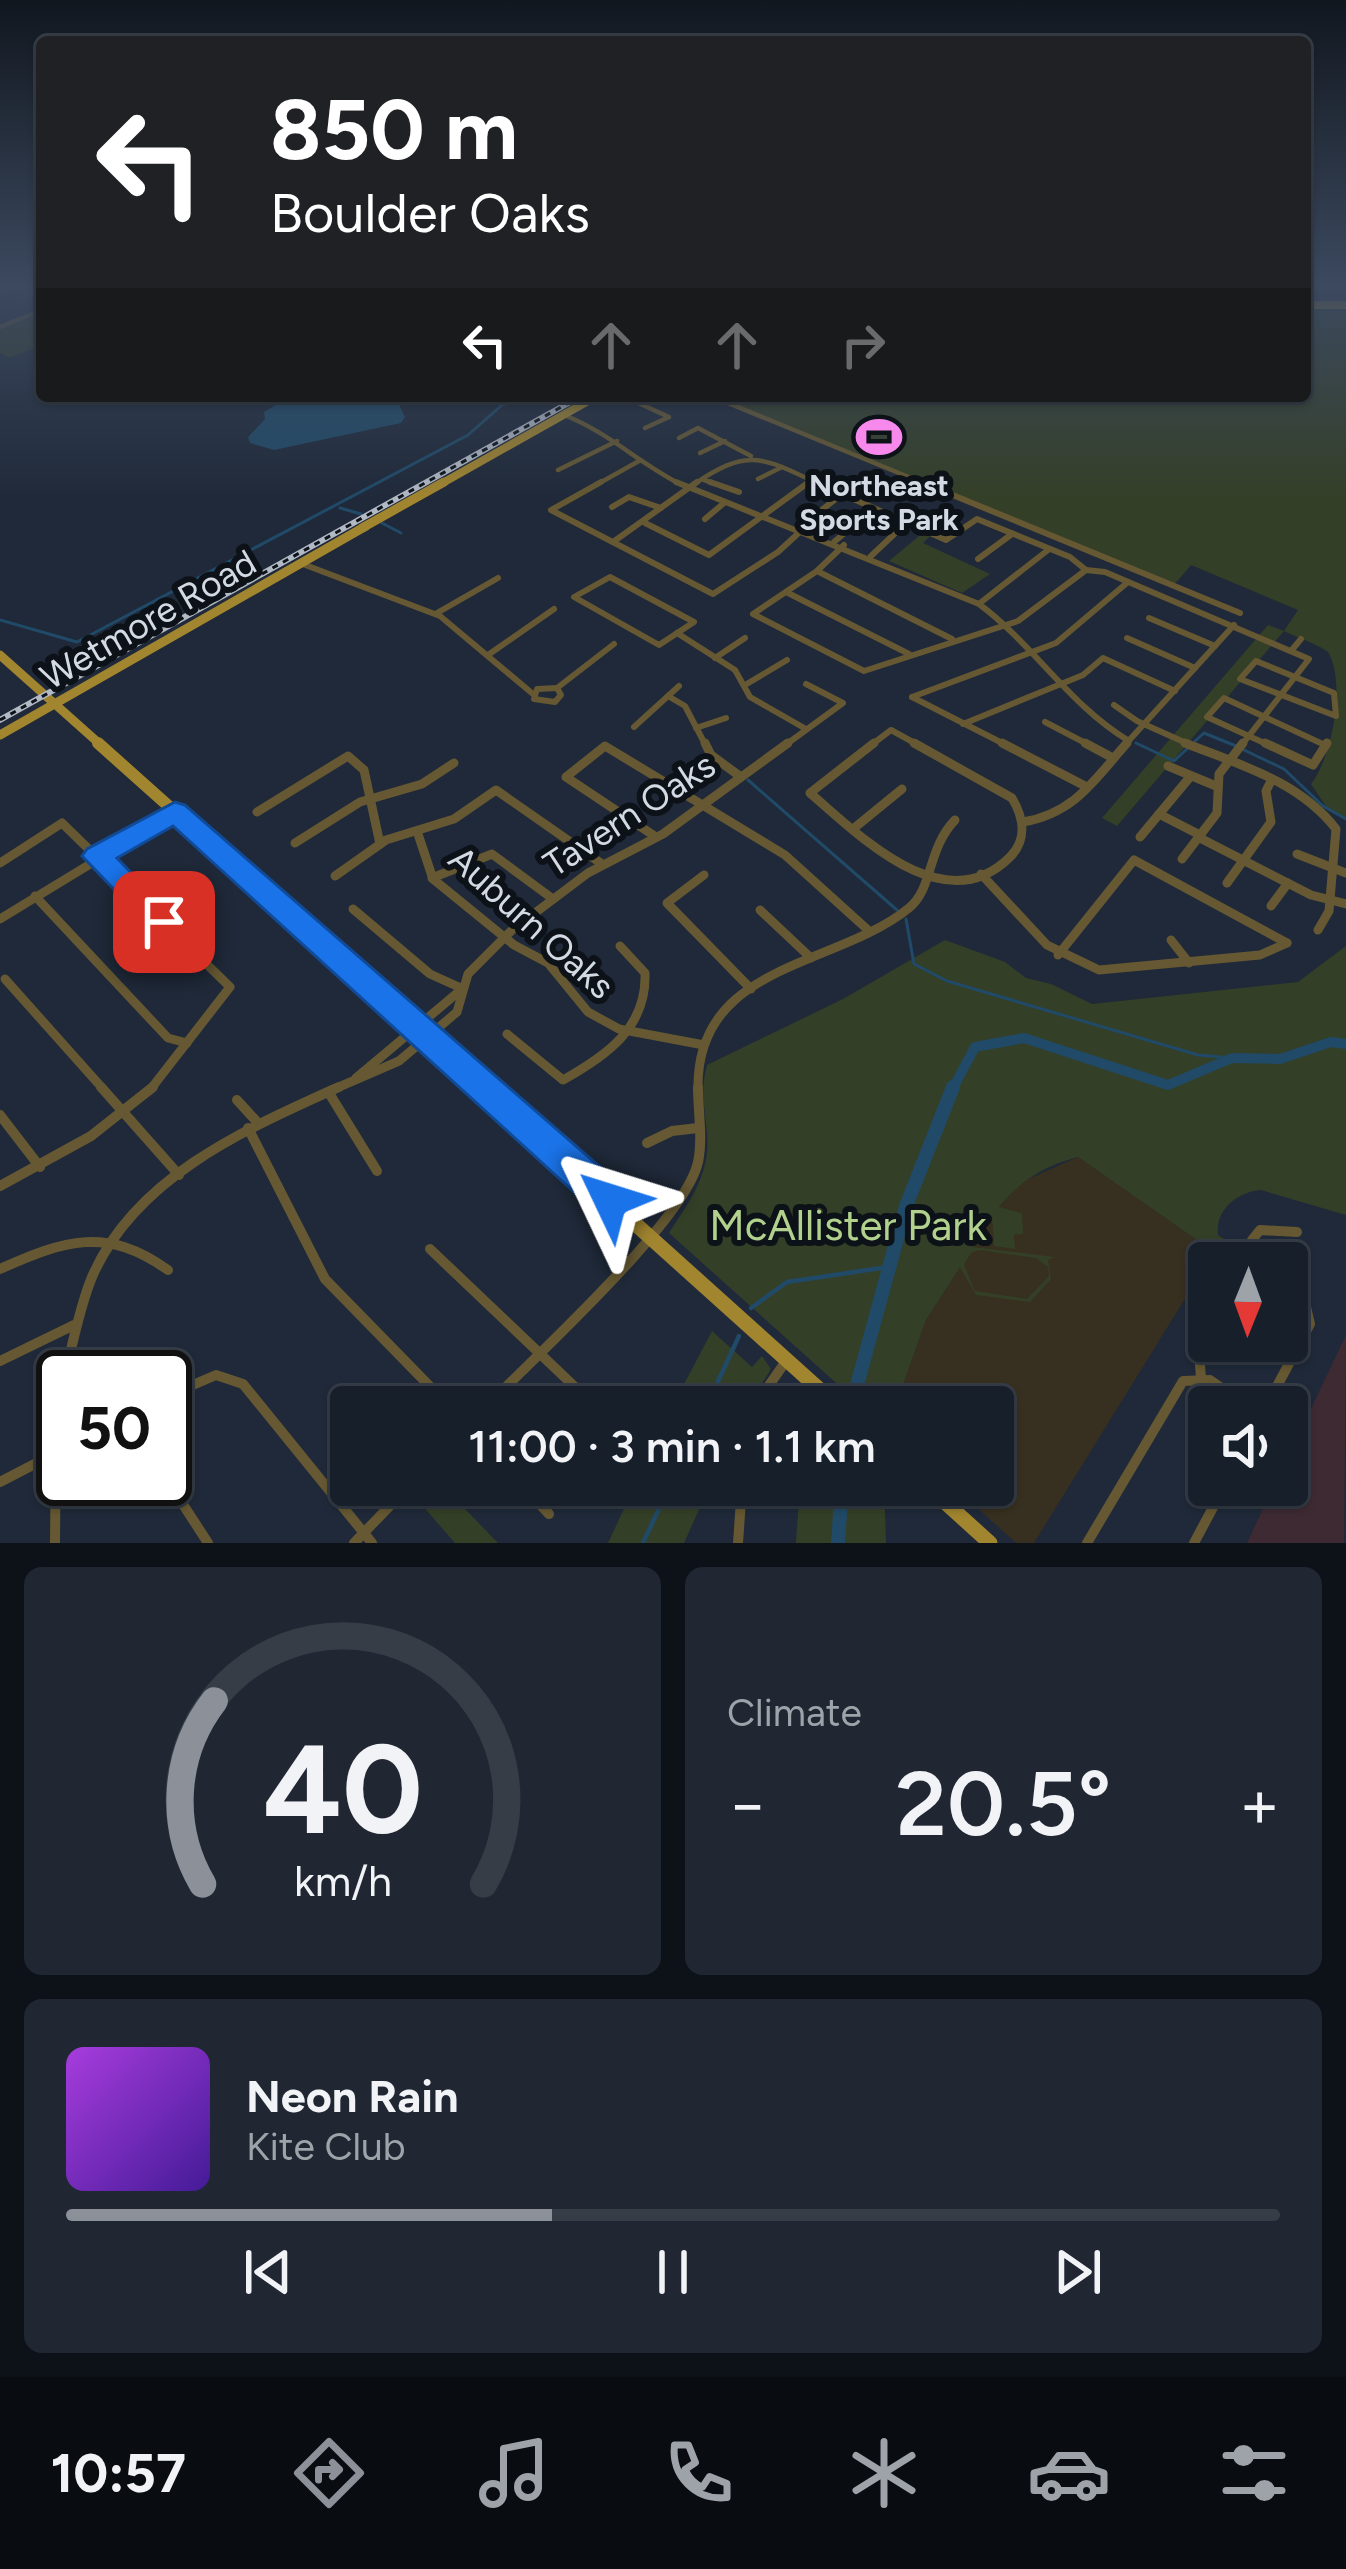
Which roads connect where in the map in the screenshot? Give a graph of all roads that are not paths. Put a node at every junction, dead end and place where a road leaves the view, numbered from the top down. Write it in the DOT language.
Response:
graph roads {
  1 [pos="587,402"];
  2 [pos="636,402"];
  3 [pos="726,402"];
  4 [pos="564,415"];
  5 [pos="645,428"];
  6 [pos="679,438"];
  7 [pos="726,440"];
  8 [pos="617,441"];
  9 [pos="700,453"];
  10 [pos="752,457"];
  11 [pos="639,461"];
  12 [pos="783,466"];
  13 [pos="558,470"];
  14 [pos="758,479"];
  15 [pos="812,479"];
  16 [pos="703,480"];
  17 [pos="688,488"];
  18 [pos="739,492"];
  19 [pos="843,494"];
  20 [pos="725,502"];
  21 [pos="611,507"];
  22 [pos="874,508"];
  23 [pos="663,509"];
  24 [pos="764,514"];
  25 [pos="705,519"];
  26 [pos="645,523"];
  27 [pos="907,523"];
  28 [pos="801,528"];
  29 [pos="1013,533"];
  30 [pos="613,542"];
  31 [pos="834,542"];
  32 [pos="844,545"];
  33 [pos="1049,549"];
  34 [pos="871,556"];
  35 [pos="978,559"];
  36 [pos="300,563"];
  37 [pos="1086,570"];
  38 [pos="817,571"];
  39 [pos="498,578"];
  40 [pos="1128,582"];
  41 [pos="786,592"];
  42 [pos="979,604"];
  43 [pos="554,609"];
  44 [pos="1240,613"];
  45 [pos="436,614"];
  46 [pos="1149,618"];
  47 [pos="1004,625"];
  48 [pos="1234,626"];
  49 [pos="677,634"];
  50 [pos="745,638"];
  51 [pos="1127,638"];
  52 [pos="1301,639"];
  53 [pos="953,640"];
  54 [pos="614,644"];
  55 [pos="1215,646"];
  56 [pos="1291,651"];
  57 [pos="1030,654"];
  58 [pos="910,655"];
  59 [pos="0,656"];
  60 [pos="488,656"];
  61 [pos="715,658"];
  62 [pos="788,660"];
  63 [pos="1196,668"];
  64 [pos="1297,678"];
  65 [pos="806,684"];
  66 [pos="745,685"];
  67 [pos="1057,685"];
  68 [pos="679,686"];
  69 [pos="557,688"];
  70 [pos="1175,691"];
  71 [pos="533,694"];
  72 [pos="668,696"];
  73 [pos="1282,697"];
  74 [pos="55,704"];
  75 [pos="1114,705"];
  76 [pos="1266,716"];
  77 [pos="726,718"];
  78 [pos="1045,722"];
  79 [pos="1145,723"];
  80 [pos="963,724"];
  81 [pos="634,727"];
  82 [pos="696,728"];
  83 [pos="806,729"];
  84 [pos="0,735"];
  85 [pos="1249,736"];
  86 [pos="1129,741"];
  87 [pos="1113,758"];
  88 [pos="1229,761"];
  89 [pos="454,763"];
  90 [pos="1168,766"];
  91 [pos="741,777"];
  92 [pos="1190,777"];
  93 [pos="1272,780"];
  94 [pos="1216,785"];
  95 [pos="1087,787"];
  96 [pos="902,789"];
  97 [pos="368,798"];
  98 [pos="702,805"];
  99 [pos="175,812"];
  100 [pos="257,812"];
  101 [pos="1159,814"];
  102 [pos="955,820"];
  103 [pos="1023,822"];
  104 [pos="853,829"];
  105 [pos="417,831"];
  106 [pos="1199,836"];
  107 [pos="656,837"];
  108 [pos="1140,837"];
  109 [pos="1341,841"];
  110 [pos="295,843"];
  111 [pos="380,844"];
  112 [pos="1297,854"];
  113 [pos="97,856"];
  114 [pos="1181,859"];
  115 [pos="1244,861"];
  116 [pos="0,863"];
  117 [pos="602,864"];
  118 [pos="1333,869"];
  119 [pos="1346,873"];
  120 [pos="981,874"];
  121 [pos="704,875"];
  122 [pos="334,876"];
  123 [pos="926,877"];
  124 [pos="432,878"];
  125 [pos="1227,883"];
  126 [pos="1288,883"];
  127 [pos="35,896"];
  128 [pos="553,898"];
  129 [pos="1330,900"];
  130 [pos="1346,904"];
  131 [pos="1271,906"];
  132 [pos="353,909"];
  133 [pos="760,910"];
  134 [pos="0,920"];
  135 [pos="868,929"];
  136 [pos="1318,931"];
  137 [pos="504,937"];
  138 [pos="1171,940"];
  139 [pos="620,946"];
  140 [pos="1058,955"];
  141 [pos="811,958"];
  142 [pos="1189,963"];
  143 [pos="5,979"];
  144 [pos="462,989"];
  145 [pos="751,989"];
  146 [pos="626,1030"];
  147 [pos="421,1033"];
  148 [pos="507,1034"];
  149 [pos="187,1043"];
  150 [pos="704,1045"];
  151 [pos="329,1093"];
  152 [pos="237,1100"];
  153 [pos="119,1113"];
  154 [pos="0,1115"];
  155 [pos="253,1125"];
  156 [pos="698,1128"];
  157 [pos="647,1143"];
  158 [pos="40,1168"];
  159 [pos="377,1171"];
  160 [pos="178,1175"];
  161 [pos="0,1186"];
  162 [pos="1297,1232"];
  163 [pos="651,1236"];
  164 [pos="1252,1242"];
  165 [pos="111,1243"];
  166 [pos="430,1249"];
  167 [pos="0,1269"];
  168 [pos="168,1270"];
  169 [pos="76,1324"];
  170 [pos="70,1350"];
  171 [pos="540,1351"];
  172 [pos="787,1360"];
  173 [pos="0,1361"];
  174 [pos="1200,1362"];
  175 [pos="1201,1378"];
  176 [pos="192,1386"];
  177 [pos="430,1386"];
  178 [pos="506,1386"];
  179 [pos="575,1386"];
  180 [pos="769,1386"];
  181 [pos="816,1386"];
  182 [pos="1221,1386"];
  183 [pos="36,1463"];
  184 [pos="0,1482"];
  185 [pos="55,1506"];
  186 [pos="184,1506"];
  187 [pos="392,1506"];
  188 [pos="542,1506"];
  189 [pos="741,1506"];
  190 [pos="949,1506"];
  191 [pos="1214,1506"];
  192 [pos="549,1514"];
  193 [pos="364,1540"];
  194 [pos="55,1543"];
  195 [pos="208,1543"];
  196 [pos="738,1543"];
  197 [pos="990,1543"];
  198 [pos="1088,1543"];
  199 [pos="1194,1543"];
  1 -- 4 [label="main road, Wetmore Road"];
  2 -- 5 [label="street"];
  3 -- 44 [label="street"];
  4 -- 8 [label="street"];
  4 -- 36 [label="main road, Wetmore Road"];
  6 -- 7 [label="street"];
  7 -- 9 [label="street"];
  7 -- 10 [label="street"];
  8 -- 11 [label="street"];
  8 -- 13 [label="street"];
  10 -- 12 [label="street"];
  10 -- 16 [label="street"];
  11 -- 17 [label="street"];
  11 -- 30 [label="street"];
  12 -- 14 [label="street"];
  12 -- 15 [label="street"];
  15 -- 19 [label="street"];
  15 -- 24 [label="street"];
  16 -- 17 [label="street"];
  16 -- 18 [label="street"];
  17 -- 20 [label="street"];
  17 -- 23 [label="street"];
  19 -- 22 [label="street"];
  19 -- 28 [label="street"];
  20 -- 24 [label="street"];
  20 -- 25 [label="street"];
  21 -- 23 [label="street"];
  22 -- 27 [label="street"];
  22 -- 31 [label="street"];
  23 -- 26 [label="street"];
  24 -- 26 [label="street"];
  24 -- 28 [label="street"];
  26 -- 30 [label="street"];
  27 -- 29 [label="street"];
  27 -- 34 [label="street"];
  28 -- 30 [label="street"];
  28 -- 31 [label="street"];
  29 -- 33 [label="street"];
  29 -- 35 [label="street"];
  31 -- 32 [label="street"];
  32 -- 34 [label="street"];
  32 -- 38 [label="street"];
  33 -- 37 [label="street"];
  33 -- 42 [label="street"];
  34 -- 42 [label="street"];
  36 -- 45 [label="street"];
  36 -- 74 [label="main road, Wetmore Road"];
  37 -- 40 [label="street"];
  37 -- 47 [label="street"];
  38 -- 41 [label="street"];
  38 -- 53 [label="street"];
  39 -- 45 [label="street"];
  40 -- 48 [label="street"];
  40 -- 57 [label="street"];
  41 -- 58 [label="street"];
  41 -- 58 [label="street"];
  42 -- 47 [label="street"];
  43 -- 60 [label="street"];
  45 -- 60 [label="street"];
  46 -- 55 [label="street"];
  47 -- 53 [label="street"];
  47 -- 57 [label="street"];
  48 -- 55 [label="street"];
  48 -- 56 [label="street"];
  49 -- 49 [label="street"];
  49 -- 61 [label="street"];
  50 -- 61 [label="street"];
  51 -- 63 [label="street"];
  52 -- 56 [label="street"];
  53 -- 58 [label="street"];
  54 -- 69 [label="street"];
  55 -- 63 [label="street"];
  56 -- 64 [label="street"];
  57 -- 67 [label="street"];
  57 -- 80 [label="street"];
  59 -- 74 [label="main road"];
  60 -- 71 [label="street"];
  61 -- 66 [label="street"];
  62 -- 66 [label="street"];
  63 -- 70 [label="street"];
  64 -- 73 [label="street"];
  64 -- 73 [label="street"];
  64 -- 73 [label="street"];
  65 -- 83 [label="street, Tavern Oaks"];
  66 -- 83 [label="street"];
  67 -- 70 [label="street"];
  67 -- 80 [label="street"];
  67 -- 86 [label="street"];
  68 -- 72 [label="street"];
  69 -- 71 [label="street"];
  69 -- 71 [label="street"];
  70 -- 79 [label="street"];
  72 -- 81 [label="street"];
  72 -- 82 [label="street"];
  73 -- 76 [label="street"];
  74 -- 84 [label="main road, Wetmore Road"];
  74 -- 99 [label="main road"];
  75 -- 79 [label="street"];
  76 -- 85 [label="street"];
  76 -- 85 [label="street"];
  76 -- 85 [label="street"];
  77 -- 82 [label="street"];
  78 -- 87 [label="street"];
  79 -- 86 [label="street"];
  79 -- 88 [label="street"];
  80 -- 95 [label="street"];
  82 -- 91 [label="street"];
  83 -- 91 [label="street, Tavern Oaks"];
  85 -- 88 [label="street"];
  86 -- 87 [label="street"];
  87 -- 95 [label="street"];
  88 -- 93 [label="street"];
  88 -- 94 [label="street"];
  89 -- 97 [label="street"];
  90 -- 92 [label="street"];
  91 -- 98 [label="street, Tavern Oaks"];
  92 -- 94 [label="street"];
  92 -- 101 [label="street"];
  93 -- 109 [label="street"];
  93 -- 115 [label="street"];
  94 -- 106 [label="street"];
  95 -- 103 [label="street"];
  96 -- 104 [label="street"];
  97 -- 100 [label="street"];
  97 -- 110 [label="street"];
  97 -- 111 [label="street"];
  98 -- 107 [label="street, Tavern Oaks"];
  98 -- 107 [label="street"];
  98 -- 135 [label="street"];
  99 -- 113 [label="street"];
  99 -- 147 [label="main road"];
  101 -- 106 [label="street"];
  101 -- 108 [label="street"];
  102 -- 123 [label="street"];
  103 -- 104 [label="street"];
  103 -- 120 [label="street"];
  104 -- 123 [label="street"];
  105 -- 111 [label="street"];
  105 -- 117 [label="street"];
  105 -- 124 [label="street, Auburn Oaks"];
  106 -- 114 [label="street"];
  106 -- 115 [label="street"];
  107 -- 117 [label="street, Tavern Oaks"];
  109 -- 118 [label="street"];
  111 -- 122 [label="street"];
  112 -- 118 [label="street"];
  113 -- 116 [label="street"];
  113 -- 127 [label="street"];
  113 -- 149 [label="street"];
  115 -- 125 [label="street"];
  115 -- 126 [label="street"];
  117 -- 128 [label="street, Tavern Oaks"];
  118 -- 119 [label="street"];
  118 -- 129 [label="street"];
  120 -- 123 [label="street"];
  120 -- 140 [label="street"];
  121 -- 145 [label="street"];
  123 -- 135 [label="street"];
  124 -- 128 [label="street"];
  124 -- 137 [label="street, Auburn Oaks"];
  126 -- 129 [label="street"];
  126 -- 131 [label="street"];
  127 -- 134 [label="street"];
  127 -- 149 [label="street"];
  128 -- 137 [label="street, Tavern Oaks"];
  129 -- 130 [label="street"];
  129 -- 136 [label="street"];
  132 -- 144 [label="street"];
  133 -- 141 [label="street"];
  135 -- 141 [label="street"];
  137 -- 144 [label="street, Tavern Oaks"];
  137 -- 146 [label="street, Auburn Oaks"];
  138 -- 142 [label="street"];
  139 -- 146 [label="street"];
  140 -- 142 [label="street"];
  140 -- 142 [label="street"];
  141 -- 145 [label="street"];
  143 -- 153 [label="street"];
  144 -- 147 [label="street, Tavern Oaks"];
  145 -- 150 [label="street"];
  146 -- 148 [label="street"];
  146 -- 150 [label="street, Auburn Oaks"];
  147 -- 151 [label="street, Tavern Oaks"];
  147 -- 163 [label="main road"];
  149 -- 153 [label="street"];
  150 -- 156 [label="street"];
  151 -- 155 [label="street, Tavern Oaks"];
  151 -- 159 [label="street"];
  152 -- 155 [label="street"];
  153 -- 158 [label="street"];
  153 -- 160 [label="street"];
  154 -- 158 [label="street"];
  155 -- 160 [label="street, Tavern Oaks"];
  155 -- 177 [label="street"];
  156 -- 157 [label="street"];
  156 -- 163 [label="street"];
  158 -- 161 [label="street"];
  160 -- 165 [label="street, Tavern Oaks"];
  162 -- 164 [label="street"];
  163 -- 171 [label="street"];
  163 -- 172 [label="main road"];
  165 -- 167 [label="street"];
  165 -- 168 [label="street"];
  165 -- 169 [label="street, Tavern Oaks"];
  166 -- 171 [label="street"];
  169 -- 170 [label="street, Tavern Oaks"];
  169 -- 173 [label="street"];
  171 -- 178 [label="street"];
  171 -- 179 [label="street"];
  172 -- 180 [label="street"];
  172 -- 181 [label="main road"];
  174 -- 175 [label="street"];
  175 -- 182 [label="street"];
  175 -- 198 [label="street"];
  176 -- 193 [label="street"];
  183 -- 184 [label="street"];
  185 -- 194 [label="street, Tavern Oaks"];
  186 -- 195 [label="street"];
  187 -- 193 [label="street"];
  188 -- 192 [label="street"];
  189 -- 196 [label="street"];
  190 -- 197 [label="main road"];
  191 -- 199 [label="street"];
}
